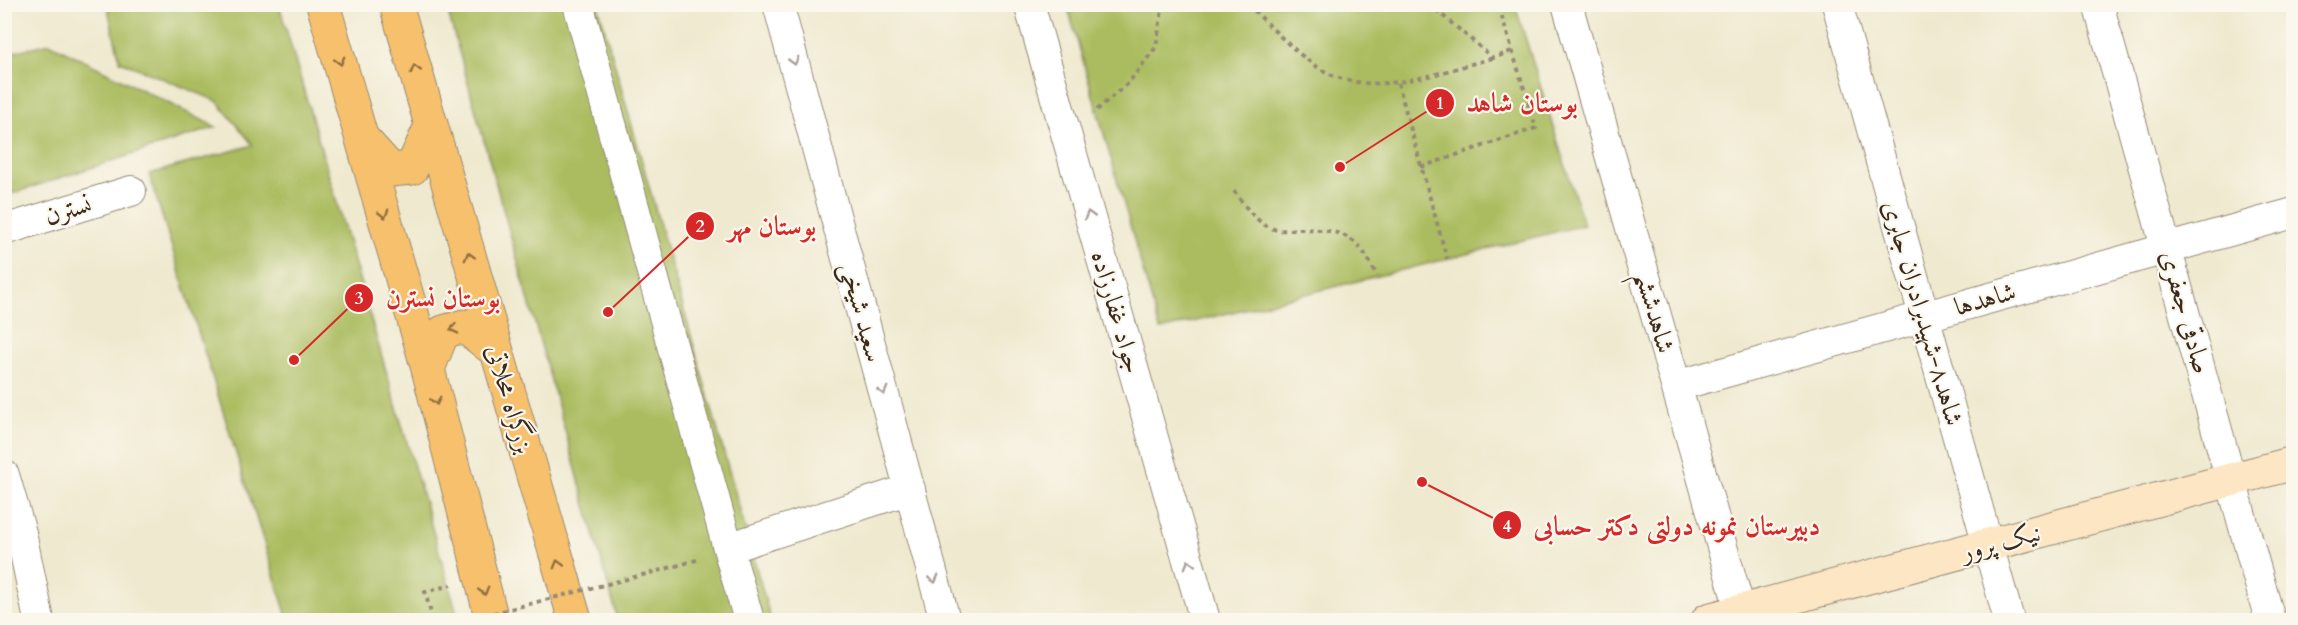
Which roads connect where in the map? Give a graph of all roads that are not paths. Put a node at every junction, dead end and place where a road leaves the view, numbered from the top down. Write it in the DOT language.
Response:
graph roads {
  1 [pos="323,4"];
  2 [pos="396,4"];
  3 [pos="578,4"];
  4 [pos="778,4"];
  5 [pos="1029,4"];
  6 [pos="1567,4"];
  7 [pos="1837,4"];
  8 [pos="2098,4"];
  9 [pos="431,126"];
  10 [pos="362,137"];
  11 [pos="130,191"];
  12 [pos="2294,213"];
  13 [pos="4,230"];
  14 [pos="2168,248"];
  15 [pos="1924,317"];
  16 [pos="497,352"];
  17 [pos="428,369"];
  18 [pos="1676,386"];
  19 [pos="2294,464"];
  20 [pos="4,476"];
  21 [pos="2233,480"];
  22 [pos="910,489"];
  23 [pos="13,536"];
  24 [pos="1988,545"];
  25 [pos="728,548"];
  26 [pos="1742,616"];
  27 [pos="39,621"];
  28 [pos="492,621"];
  29 [pos="574,621"];
  30 [pos="749,621"];
  31 [pos="945,621"];
  32 [pos="1205,621"];
  33 [pos="1708,621"];
  34 [pos="2009,621"];
  35 [pos="2270,621"];
  1 -- 10 [label="highway, one-way"];
  9 -- 2 [label="highway, بزرگراه محلاتی, one-way"];
  3 -- 25 [label="street"];
  4 -- 22 [label="street, سعید شیخی, one-way"];
  32 -- 5 [label="street, جواد غفارزاده, one-way"];
  6 -- 18 [label="street, شاهدششم"];
  7 -- 15 [label="street, شاهد۸-شهیدبرادران جابری"];
  8 -- 14 [label="street, صادقی جعفری"];
  9 -- 10 [label="highway"];
  16 -- 9 [label="highway, بزرگراه محلاتی, one-way"];
  10 -- 17 [label="highway, one-way"];
  11 -- 13 [label="street, نسترن"];
  12 -- 14 [label="street, شاهدها"];
  14 -- 15 [label="street, شاهدها"];
  14 -- 21 [label="street, صادقی جعفری"];
  15 -- 18 [label="street, شاهدها"];
  15 -- 24 [label="street, شاهد۸-شهیدبرادران جابری"];
  16 -- 17 [label="highway, one-way"];
  29 -- 16 [label="highway, بزرگراه محلاتی, one-way"];
  17 -- 28 [label="highway, one-way"];
  18 -- 26 [label="street, شاهدششم"];
  19 -- 21 [label="street, نیک پرور"];
  20 -- 23 [label="street"];
  21 -- 24 [label="street, نیک پرور"];
  21 -- 35 [label="street, صادقی جعفری"];
  22 -- 25 [label="street"];
  22 -- 31 [label="street, سعید شیخی, one-way"];
  23 -- 27 [label="street"];
  24 -- 26 [label="street, نیک پرور"];
  24 -- 34 [label="street, شاهد۸-شهیدبرادران جابری"];
  25 -- 30 [label="street"];
  26 -- 33 [label="street, نیک پرور"];
}
